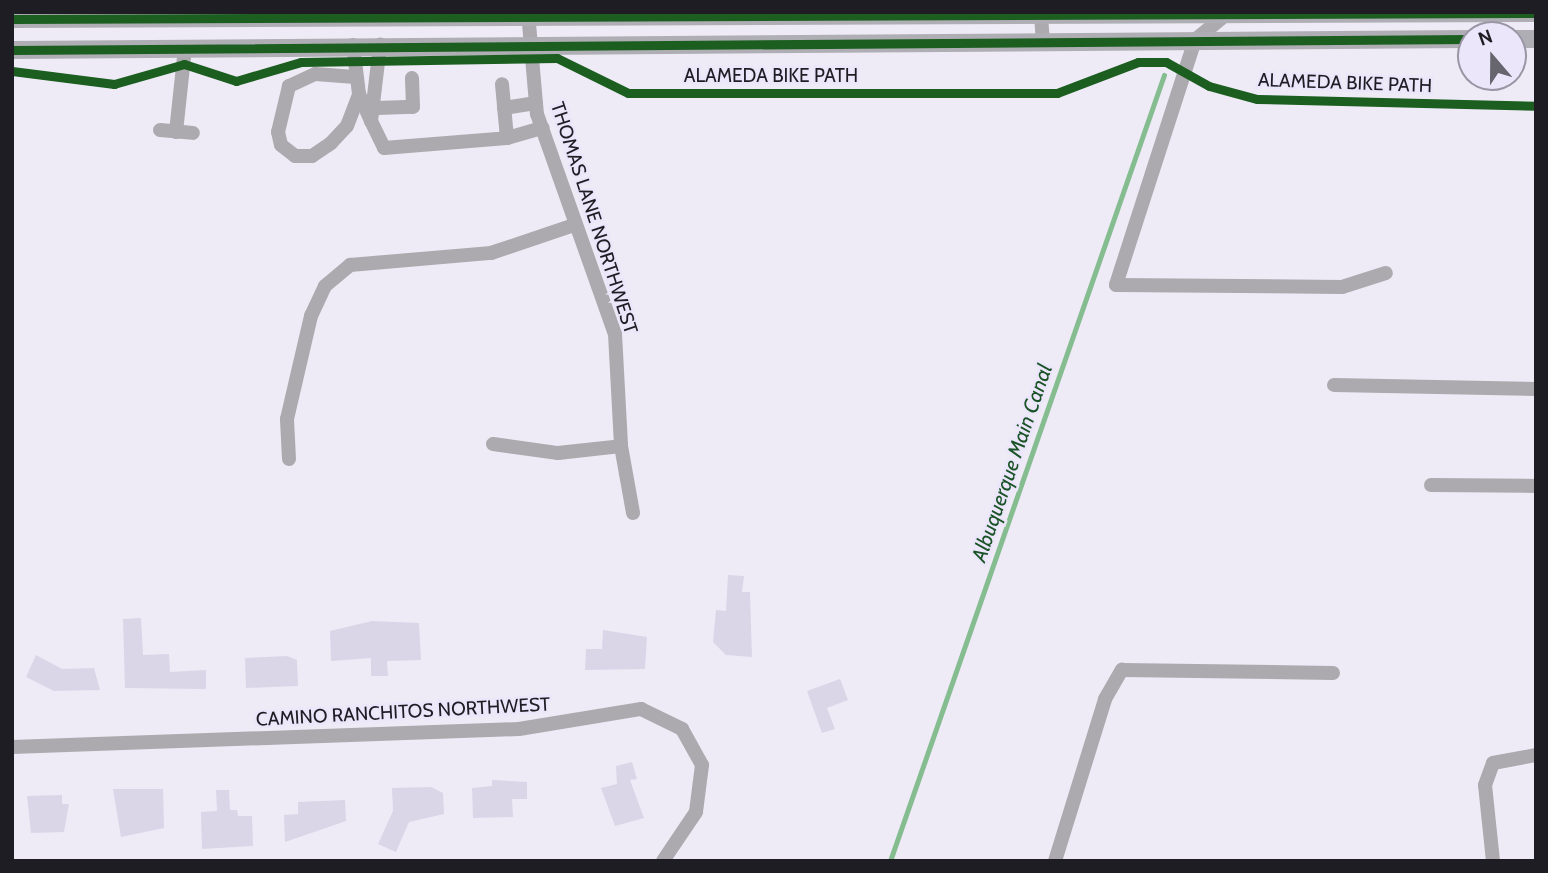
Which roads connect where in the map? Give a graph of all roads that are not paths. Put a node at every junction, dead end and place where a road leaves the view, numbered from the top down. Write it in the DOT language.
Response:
graph roads {
  1 [pos="1198,13"];
  2 [pos="1228,13"];
  3 [pos="1536,13"];
  4 [pos="138,15"];
  5 [pos="172,15"];
  6 [pos="229,15"];
  7 [pos="272,15"];
  8 [pos="311,15"];
  9 [pos="354,15"];
  10 [pos="389,15"];
  11 [pos="423,15"];
  12 [pos="528,15"];
  13 [pos="630,15"];
  14 [pos="1041,15"];
  15 [pos="90,16"];
  16 [pos="12,19"];
  17 [pos="1457,39"];
  18 [pos="1195,40"];
  19 [pos="1043,41"];
  20 [pos="530,43"];
  21 [pos="380,45"];
  22 [pos="353,46"];
  23 [pos="185,48"];
  24 [pos="12,50"];
  25 [pos="355,77"];
  26 [pos="412,78"];
  27 [pos="502,84"];
  28 [pos="359,94"];
  29 [pos="536,103"];
  30 [pos="504,107"];
  31 [pos="374,114"];
  32 [pos="542,128"];
  33 [pos="160,130"];
  34 [pos="176,132"];
  35 [pos="193,133"];
  36 [pos="507,138"];
  37 [pos="574,225"];
  38 [pos="1386,273"];
  39 [pos="1334,385"];
  40 [pos="1536,390"];
  41 [pos="493,444"];
  42 [pos="621,446"];
  43 [pos="289,459"];
  44 [pos="1432,485"];
  45 [pos="1536,486"];
  46 [pos="633,513"];
  47 [pos="1333,673"];
  48 [pos="12,747"];
  49 [pos="1536,755"];
  50 [pos="663,861"];
  51 [pos="1055,861"];
  52 [pos="1493,861"];
  1 -- 2 [label="main road"];
  1 -- 14 [label="main road"];
  2 -- 3 [label="main road"];
  2 -- 18 [label="street"];
  4 -- 5 [label="main road"];
  4 -- 15 [label="main road"];
  5 -- 6 [label="main road"];
  6 -- 7 [label="main road"];
  7 -- 8 [label="main road"];
  8 -- 9 [label="main road"];
  9 -- 10 [label="main road"];
  10 -- 11 [label="main road"];
  11 -- 12 [label="main road"];
  12 -- 13 [label="main road"];
  12 -- 20 [label="street, THOMAS LANE NORTHWEST"];
  13 -- 14 [label="main road"];
  14 -- 19 [label="street"];
  15 -- 16 [label="main road"];
  17 -- 18 [label="main road"];
  18 -- 19 [label="main road"];
  18 -- 38 [label="street"];
  19 -- 20 [label="main road"];
  20 -- 21 [label="main road"];
  20 -- 29 [label="street, THOMAS LANE NORTHWEST"];
  21 -- 22 [label="main road"];
  21 -- 31 [label="street"];
  22 -- 23 [label="main road"];
  22 -- 25 [label="street"];
  23 -- 24 [label="main road"];
  23 -- 34 [label="street"];
  25 -- 28 [label="street"];
  25 -- 28 [label="street"];
  26 -- 31 [label="street"];
  27 -- 30 [label="street"];
  28 -- 31 [label="street"];
  29 -- 30 [label="street"];
  29 -- 32 [label="street, THOMAS LANE NORTHWEST"];
  30 -- 36 [label="street"];
  31 -- 36 [label="street"];
  32 -- 36 [label="street"];
  32 -- 37 [label="street, THOMAS LANE NORTHWEST"];
  33 -- 34 [label="street"];
  34 -- 35 [label="street"];
  37 -- 42 [label="street, THOMAS LANE NORTHWEST"];
  37 -- 43 [label="street"];
  39 -- 40 [label="street"];
  41 -- 42 [label="street"];
  42 -- 46 [label="street, THOMAS LANE NORTHWEST"];
  44 -- 45 [label="street"];
  47 -- 51 [label="street"];
  48 -- 50 [label="street, CAMINO RANCHITOS NORTHWEST"];
  49 -- 52 [label="street"];
}
